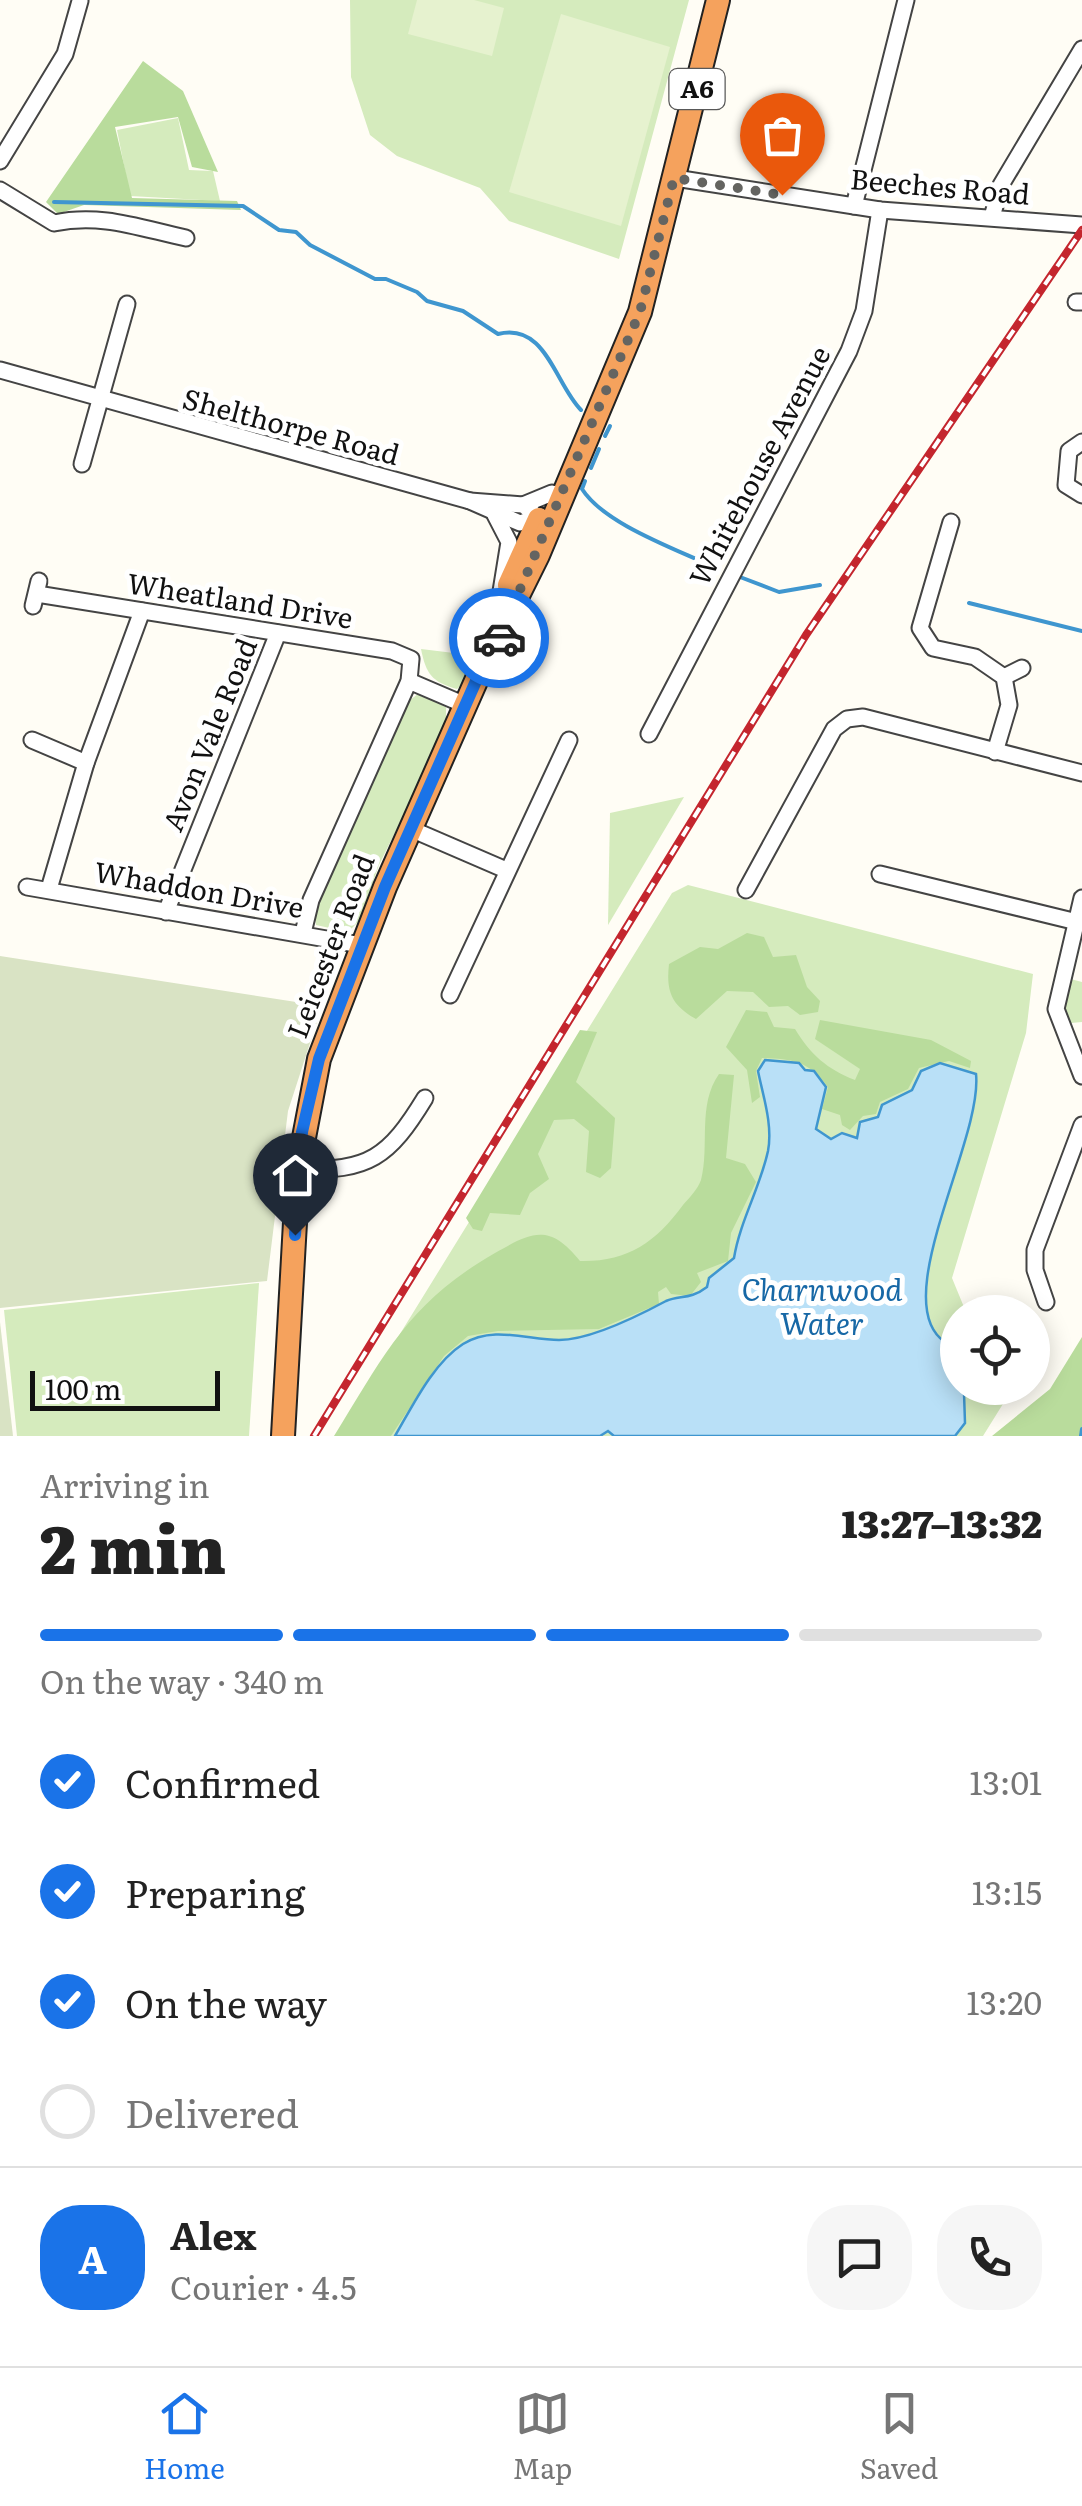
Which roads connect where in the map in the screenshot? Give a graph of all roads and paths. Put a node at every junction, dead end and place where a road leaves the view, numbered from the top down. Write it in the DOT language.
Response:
graph roads {
  1 [pos="718,0"];
  2 [pos="906,0"];
  3 [pos="80,1"];
  4 [pos="1082,49"];
  5 [pos="0,160"];
  6 [pos="674,178"];
  7 [pos="0,190"];
  8 [pos="854,206"];
  9 [pos="880,210"];
  10 [pos="992,217"];
  11 [pos="1074,224"];
  12 [pos="186,238"];
  13 [pos="127,304"];
  14 [pos="0,370"];
  15 [pos="100,399"];
  16 [pos="1082,442"];
  17 [pos="82,464"];
  18 [pos="557,495"];
  19 [pos="1082,496"];
  20 [pos="470,501"];
  21 [pos="496,515"];
  22 [pos="537,519"];
  23 [pos="951,522"];
  24 [pos="36,594"];
  25 [pos="142,611"];
  26 [pos="496,616"];
  27 [pos="278,632"];
  28 [pos="1022,668"];
  29 [pos="480,672"];
  30 [pos="1004,677"];
  31 [pos="410,681"];
  32 [pos="465,705"];
  33 [pos="649,734"];
  34 [pos="569,740"];
  35 [pos="32,741"];
  36 [pos="995,752"];
  37 [pos="86,763"];
  38 [pos="1082,772"];
  39 [pos="410,829"];
  40 [pos="899,859"];
  41 [pos="506,870"];
  42 [pos="754,884"];
  43 [pos="27,887"];
  44 [pos="49,890"];
  45 [pos="1082,898"];
  46 [pos="166,912"];
  47 [pos="1077,922"];
  48 [pos="303,933"];
  49 [pos="361,945"];
  50 [pos="450,995"];
  51 [pos="1082,1076"];
  52 [pos="425,1098"];
  53 [pos="1082,1125"];
  54 [pos="298,1169"];
  55 [pos="1035,1270"];
  56 [pos="1016,1273"];
  57 [pos="1044,1295"];
  58 [pos="283,1436"];
  1 -- 6 [label="highway, Leicester Road / A6"];
  2 -- 8 [label="street"];
  3 -- 5 [label="street"];
  4 -- 10 [label="street"];
  6 -- 8 [label="street, Beeches Road"];
  6 -- 18 [label="highway, Leicester Road / A6"];
  7 -- 12 [label="street"];
  8 -- 9 [label="street, Beeches Road"];
  9 -- 10 [label="street, Beeches Road"];
  9 -- 33 [label="street, Whitehouse Avenue"];
  10 -- 11 [label="street, Beeches Road"];
  13 -- 15 [label="street"];
  14 -- 15 [label="street, Shelthorpe Road"];
  15 -- 17 [label="street"];
  15 -- 20 [label="street, Shelthorpe Road"];
  16 -- 19 [label="street"];
  18 -- 22 [label="highway, Leicester Road / A6"];
  18 -- 22 [label="street, Shelthorpe Road"];
  20 -- 21 [label="street, Shelthorpe Road"];
  20 -- 22 [label="street, Shelthorpe Road"];
  21 -- 22 [label="street, Shelthorpe Road"];
  21 -- 26 [label="street"];
  22 -- 26 [label="highway, Leicester Road / A6"];
  22 -- 29 [label="highway, Leicester Road / A6"];
  23 -- 30 [label="street"];
  24 -- 25 [label="street, Wheatland Drive"];
  25 -- 27 [label="street, Wheatland Drive"];
  25 -- 37 [label="street"];
  26 -- 29 [label="highway, Leicester Road / A6"];
  27 -- 31 [label="street, Wheatland Drive"];
  27 -- 46 [label="street, Avon Vale Road"];
  28 -- 30 [label="street"];
  29 -- 32 [label="highway, Leicester Road / A6"];
  30 -- 36 [label="street"];
  31 -- 32 [label="street"];
  31 -- 48 [label="street"];
  32 -- 39 [label="highway, Leicester Road / A6"];
  34 -- 41 [label="street"];
  35 -- 37 [label="street"];
  36 -- 38 [label="street"];
  36 -- 42 [label="street"];
  37 -- 44 [label="street"];
  39 -- 41 [label="street"];
  39 -- 49 [label="highway, Leicester Road / A6"];
  40 -- 47 [label="street"];
  41 -- 50 [label="street"];
  43 -- 44 [label="street, Whaddon Drive"];
  44 -- 46 [label="street, Whaddon Drive"];
  45 -- 47 [label="street"];
  46 -- 48 [label="street, Whaddon Drive"];
  47 -- 51 [label="street"];
  48 -- 49 [label="street, Whaddon Drive"];
  49 -- 54 [label="highway, Leicester Road / A6"];
  52 -- 54 [label="street"];
  53 -- 55 [label="street"];
  54 -- 58 [label="highway, Leicester Road / A6"];
  55 -- 56 [label="street"];
  55 -- 57 [label="street"];
}
